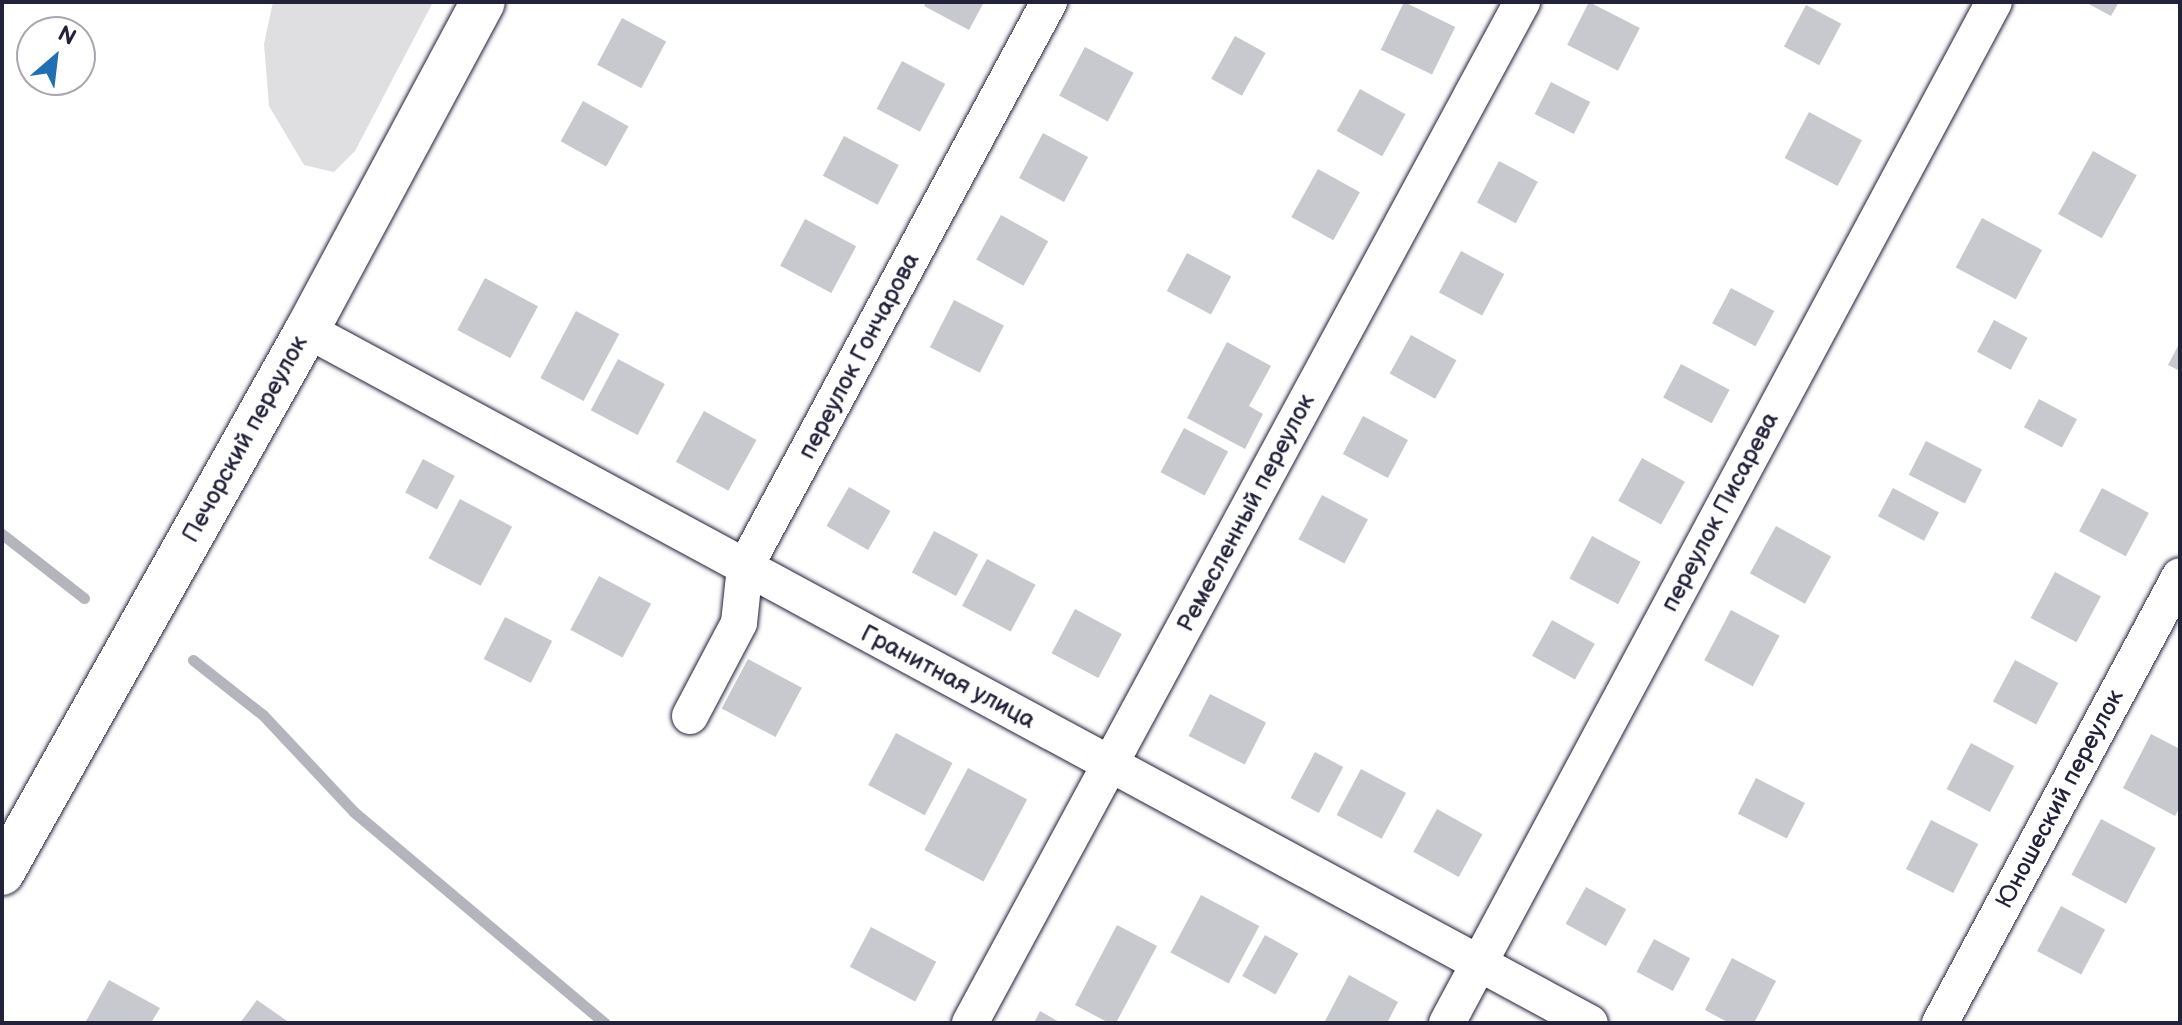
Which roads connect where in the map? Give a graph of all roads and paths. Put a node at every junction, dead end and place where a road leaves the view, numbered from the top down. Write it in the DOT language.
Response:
graph roads {
  1 [pos="483,2"];
  2 [pos="1049,2"];
  3 [pos="1522,2"];
  4 [pos="1994,2"];
  5 [pos="307,330"];
  6 [pos="745,567"];
  7 [pos="2180,576"];
  8 [pos="690,716"];
  9 [pos="1110,764"];
  10 [pos="2,873"];
  11 [pos="1478,963"];
  12 [pos="970,1023"];
  13 [pos="1447,1023"];
  14 [pos="1590,1023"];
  15 [pos="1940,1023"];
  1 -- 5 [label="street, Печорский переулок"];
  2 -- 6 [label="street, переулок Гончарова"];
  3 -- 9 [label="street, Ремесленный переулок"];
  4 -- 11 [label="street, переулок Писарева"];
  5 -- 6 [label="street, Гранитная улица"];
  5 -- 10 [label="street, Печорский переулок"];
  6 -- 8 [label="street, переулок Гончарова"];
  6 -- 9 [label="street, Гранитная улица"];
  7 -- 15 [label="street, Юношеский переулок"];
  9 -- 11 [label="street, Гранитная улица"];
  9 -- 12 [label="street, Ремесленный переулок"];
  11 -- 13 [label="street, переулок Писарева"];
  11 -- 14 [label="street, Гранитная улица"];
}
